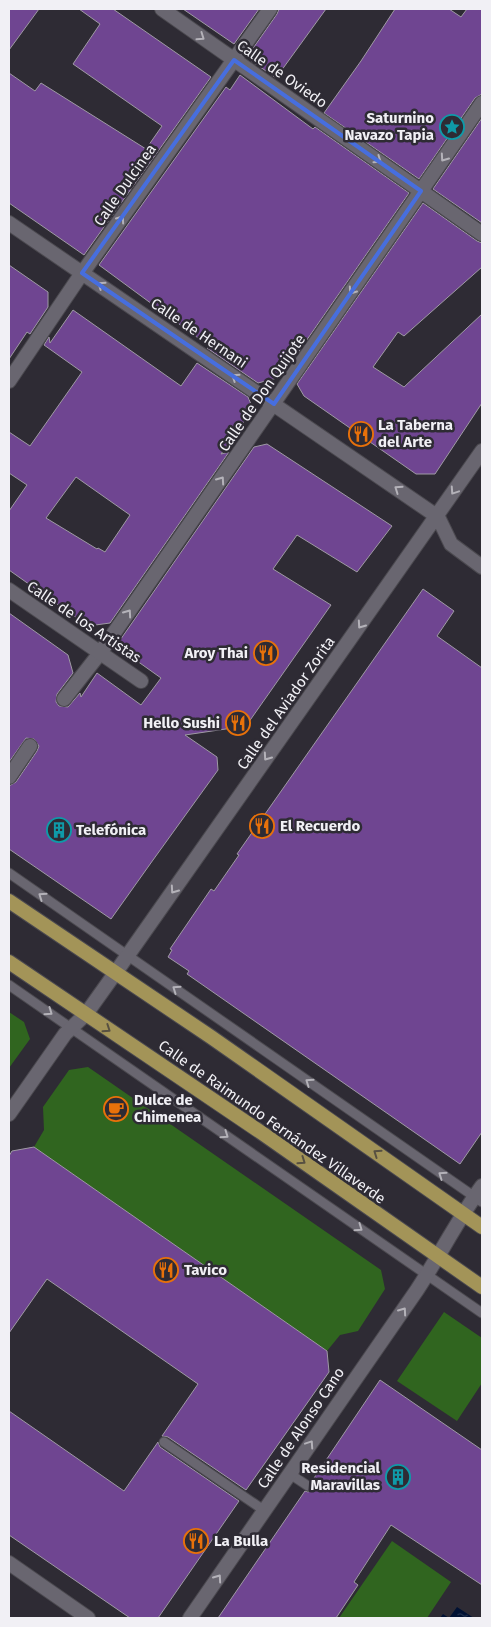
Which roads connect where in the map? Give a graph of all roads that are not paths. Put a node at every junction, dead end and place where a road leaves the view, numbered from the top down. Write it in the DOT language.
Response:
graph roads {
  1 [pos="162,9"];
  2 [pos="270,9"];
  3 [pos="234,60"];
  4 [pos="482,103"];
  5 [pos="421,191"];
  6 [pos="9,223"];
  7 [pos="482,234"];
  8 [pos="82,273"];
  9 [pos="9,381"];
  10 [pos="274,404"];
  11 [pos="482,451"];
  12 [pos="438,517"];
  13 [pos="482,567"];
  14 [pos="9,590"];
  15 [pos="100,653"];
  16 [pos="141,681"];
  17 [pos="64,699"];
  18 [pos="30,746"];
  19 [pos="9,777"];
  20 [pos="9,873"];
  21 [pos="9,901"];
  22 [pos="128,956"];
  23 [pos="9,962"];
  24 [pos="116,972"];
  25 [pos="9,985"];
  26 [pos="86,1014"];
  27 [pos="71,1028"];
  28 [pos="9,1114"];
  29 [pos="480,1195"];
  30 [pos="463,1213"];
  31 [pos="482,1227"];
  32 [pos="439,1256"];
  33 [pos="427,1275"];
  34 [pos="482,1287"];
  35 [pos="482,1313"];
  36 [pos="164,1442"];
  37 [pos="290,1474"];
  38 [pos="308,1486"];
  39 [pos="265,1510"];
  40 [pos="9,1563"];
  41 [pos="88,1618"];
  42 [pos="190,1618"];
  1 -- 3 [label="street, Calle de Oviedo, one-way"];
  2 -- 3 [label="street, Calle Dulcinea"];
  3 -- 5 [label="street, Calle de Oviedo, one-way"];
  8 -- 3 [label="street, Calle Dulcinea, one-way"];
  4 -- 5 [label="street, Calle de Don Quijote, one-way"];
  5 -- 7 [label="street, Calle de Oviedo"];
  5 -- 10 [label="street, Calle de Don Quijote, one-way"];
  6 -- 8 [label="street, Calle de Hernani"];
  8 -- 9 [label="street, Calle Dulcinea"];
  10 -- 8 [label="street, Calle de Hernani, one-way"];
  12 -- 10 [label="street, Calle de Hernani, one-way"];
  15 -- 10 [label="street, Calle de Don Quijote, one-way"];
  11 -- 12 [label="street, Calle del Aviador Zorita, one-way"];
  12 -- 13 [label="street, Calle de Hernani"];
  12 -- 22 [label="street, Calle del Aviador Zorita, one-way"];
  14 -- 15 [label="street, Calle de los Artistas"];
  15 -- 16 [label="street, Calle de los Artistas"];
  15 -- 17 [label="street, Calle de Don Quijote"];
  18 -- 19 [label="street"];
  22 -- 20 [label="lane, one-way"];
  21 -- 24 [label="main road"];
  22 -- 24 [label="street, Calle del Aviador Zorita"];
  29 -- 22 [label="lane, one-way"];
  23 -- 26 [label="main road, Calle de Raimundo Fernández Villaverde"];
  24 -- 26 [label="street"];
  30 -- 24 [label="main road, one-way"];
  25 -- 27 [label="lane, one-way"];
  26 -- 27 [label="street"];
  26 -- 32 [label="main road, Calle de Raimundo Fernández Villaverde, one-way"];
  27 -- 28 [label="street"];
  27 -- 33 [label="lane, one-way"];
  29 -- 30 [label="street"];
  30 -- 31 [label="main road"];
  30 -- 32 [label="street"];
  32 -- 33 [label="street, Calle de Alonso Cano"];
  32 -- 34 [label="main road, Calle de Raimundo Fernández Villaverde"];
  33 -- 35 [label="lane"];
  37 -- 33 [label="street, Calle de Alonso Cano, one-way"];
  36 -- 39 [label="lane"];
  37 -- 38 [label="lane"];
  37 -- 39 [label="street, Calle de Alonso Cano"];
  42 -- 39 [label="street, Calle de Alonso Cano, one-way"];
  40 -- 41 [label="street"];
}
